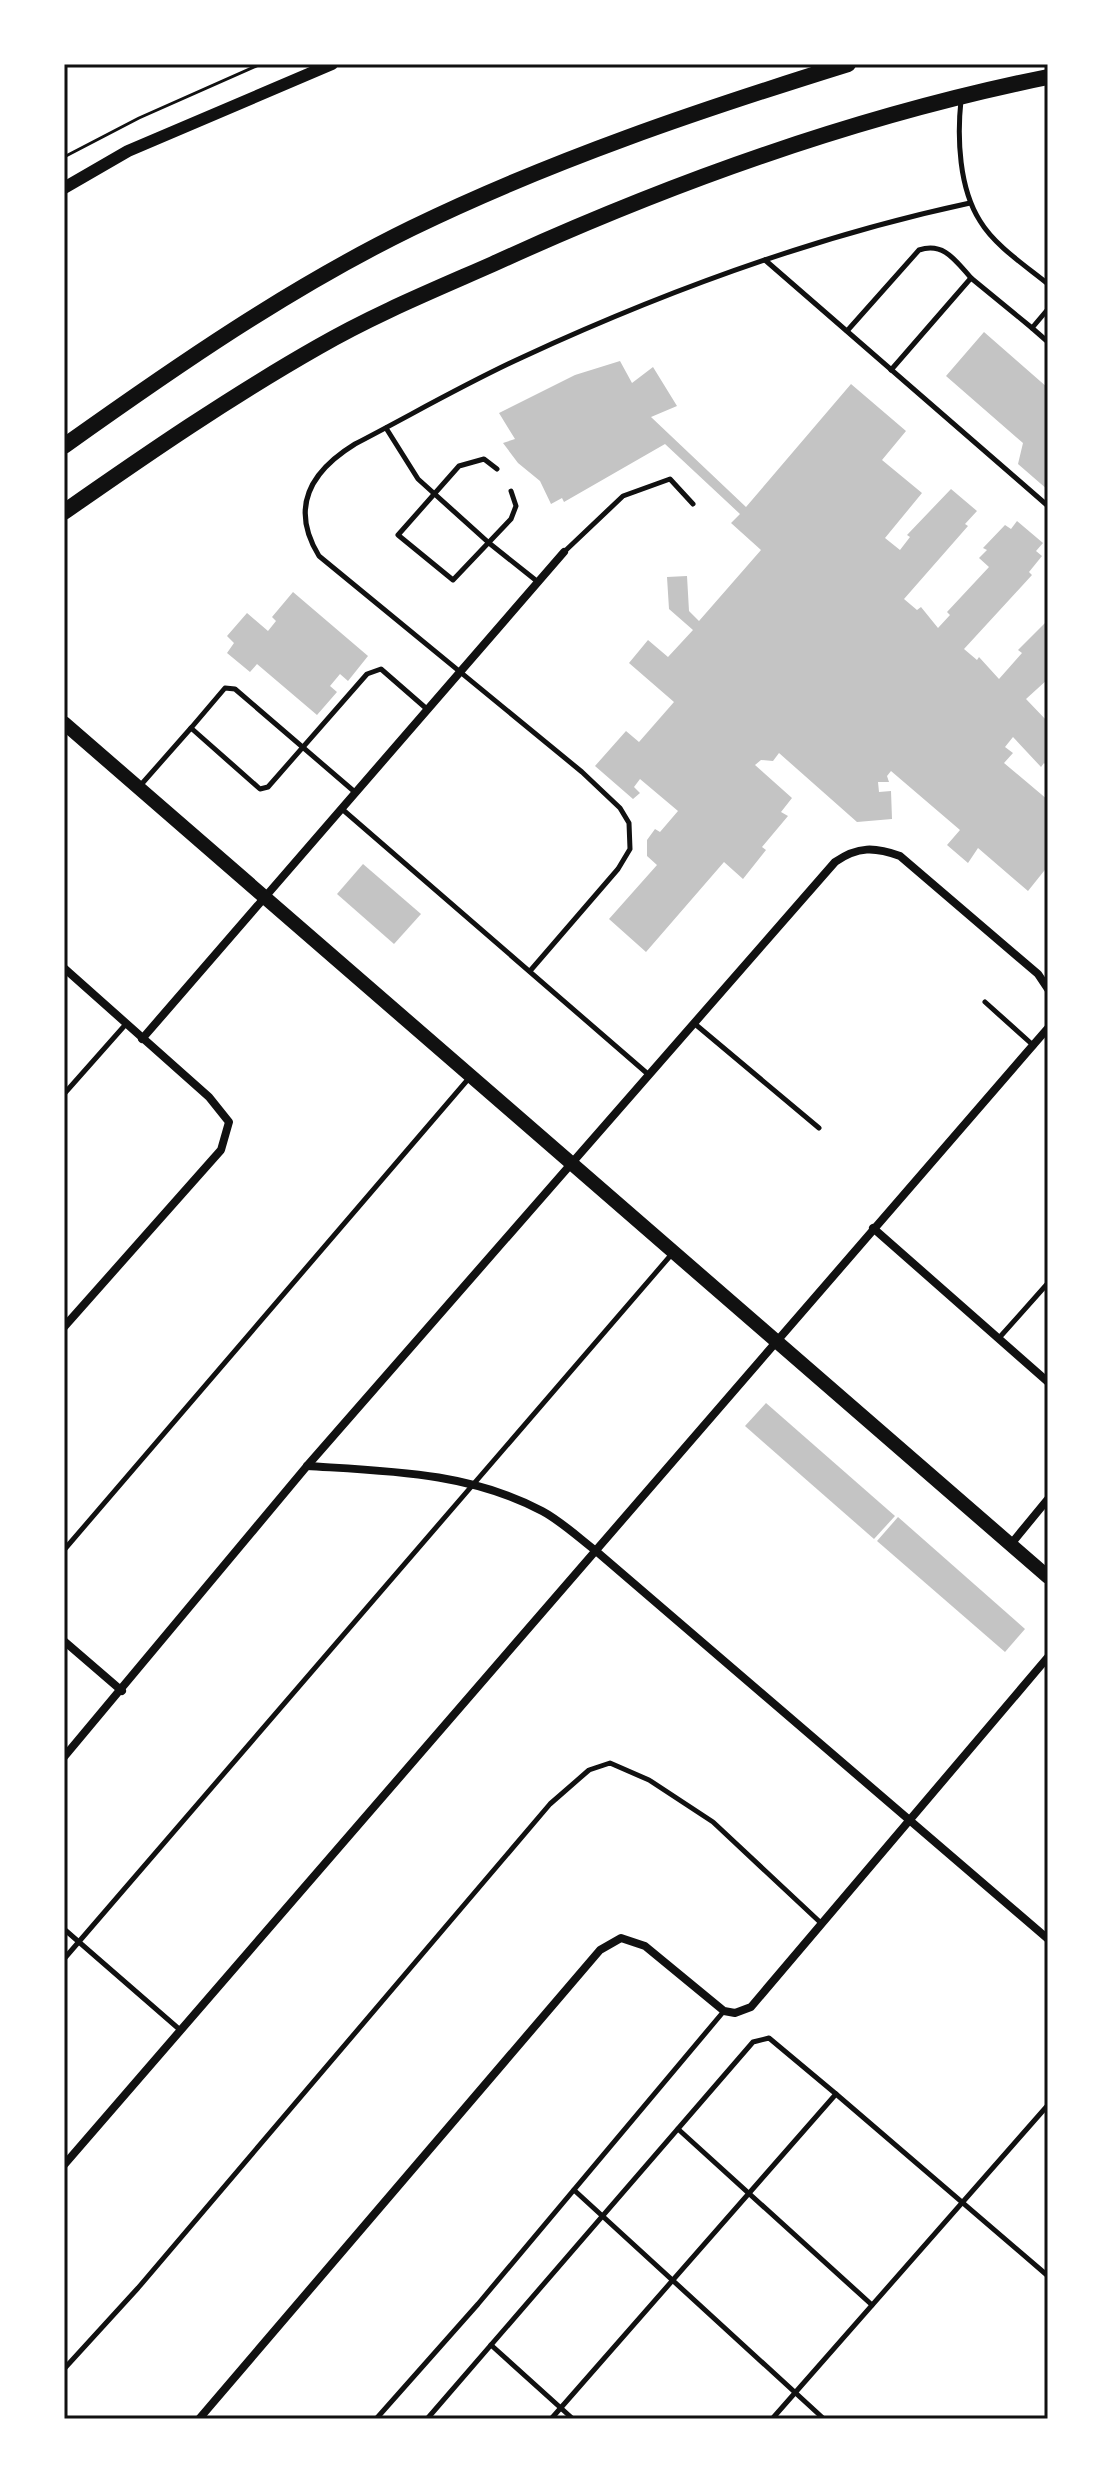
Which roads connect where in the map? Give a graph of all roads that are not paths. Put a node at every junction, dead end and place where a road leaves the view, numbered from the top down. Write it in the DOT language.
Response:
graph roads {
  1 [pos="332,64"];
  2 [pos="848,64"];
  3 [pos="1048,77"];
  4 [pos="962,95"];
  5 [pos="64,188"];
  6 [pos="970,203"];
  7 [pos="764,260"];
  8 [pos="971,278"];
  9 [pos="1048,284"];
  10 [pos="1048,309"];
  11 [pos="1032,328"];
  12 [pos="847,331"];
  13 [pos="1048,342"];
  14 [pos="891,370"];
  15 [pos="386,428"];
  16 [pos="64,446"];
  17 [pos="497,469"];
  18 [pos="511,491"];
  19 [pos="434,493"];
  20 [pos="693,504"];
  21 [pos="1048,506"];
  22 [pos="64,512"];
  23 [pos="489,543"];
  24 [pos="564,552"];
  25 [pos="538,582"];
  26 [pos="461,674"];
  27 [pos="429,711"];
  28 [pos="64,723"];
  29 [pos="191,728"];
  30 [pos="303,747"];
  31 [pos="139,788"];
  32 [pos="356,793"];
  33 [pos="342,809"];
  34 [pos="265,896"];
  35 [pos="64,968"];
  36 [pos="530,971"];
  37 [pos="1048,989"];
  38 [pos="985,1002"];
  39 [pos="126,1024"];
  40 [pos="695,1024"];
  41 [pos="1048,1028"];
  42 [pos="142,1039"];
  43 [pos="1034,1046"];
  44 [pos="472,1075"];
  45 [pos="649,1076"];
  46 [pos="64,1094"];
  47 [pos="819,1128"];
  48 [pos="573,1163"];
  49 [pos="873,1228"];
  50 [pos="674,1251"];
  51 [pos="1048,1283"];
  52 [pos="64,1327"];
  53 [pos="999,1338"];
  54 [pos="777,1340"];
  55 [pos="1048,1382"];
  56 [pos="307,1466"];
  57 [pos="474,1483"];
  58 [pos="1048,1499"];
  59 [pos="1011,1544"];
  60 [pos="64,1550"];
  61 [pos="596,1551"];
  62 [pos="1048,1577"];
  63 [pos="64,1641"];
  64 [pos="1048,1657"];
  65 [pos="122,1691"];
  66 [pos="64,1757"];
  67 [pos="910,1819"];
  68 [pos="823,1925"];
  69 [pos="64,1929"];
  70 [pos="1048,1939"];
  71 [pos="79,1942"];
  72 [pos="64,1959"];
  73 [pos="724,2011"];
  74 [pos="179,2029"];
  75 [pos="836,2094"];
  76 [pos="1048,2105"];
  77 [pos="678,2129"];
  78 [pos="64,2165"];
  79 [pos="574,2190"];
  80 [pos="748,2192"];
  81 [pos="961,2200"];
  82 [pos="603,2217"];
  83 [pos="1048,2276"];
  84 [pos="673,2278"];
  85 [pos="872,2305"];
  86 [pos="491,2345"];
  87 [pos="64,2369"];
  88 [pos="796,2393"];
  89 [pos="561,2408"];
  90 [pos="199,2419"];
  91 [pos="376,2419"];
  92 [pos="427,2419"];
  93 [pos="551,2419"];
  94 [pos="573,2419"];
  95 [pos="772,2419"];
  96 [pos="824,2419"];
  1 -- 5 [label="street"];
  2 -- 16 [label="highway"];
  3 -- 4 [label="highway"];
  4 -- 6 [label="lane"];
  4 -- 22 [label="highway"];
  6 -- 7 [label="lane"];
  6 -- 9 [label="lane"];
  7 -- 12 [label="lane"];
  7 -- 15 [label="lane"];
  8 -- 11 [label="lane"];
  8 -- 12 [label="lane"];
  8 -- 14 [label="lane"];
  10 -- 11 [label="lane"];
  11 -- 13 [label="lane"];
  12 -- 14 [label="lane"];
  14 -- 21 [label="lane"];
  15 -- 19 [label="lane"];
  15 -- 26 [label="lane"];
  17 -- 19 [label="lane"];
  18 -- 23 [label="lane"];
  19 -- 23 [label="lane"];
  19 -- 23 [label="lane"];
  20 -- 24 [label="lane"];
  23 -- 25 [label="lane"];
  24 -- 25 [label="street"];
  25 -- 26 [label="street"];
  26 -- 27 [label="street"];
  26 -- 36 [label="lane"];
  27 -- 30 [label="lane"];
  27 -- 32 [label="street"];
  28 -- 31 [label="main road"];
  29 -- 30 [label="lane"];
  29 -- 30 [label="lane"];
  29 -- 31 [label="lane"];
  30 -- 32 [label="lane"];
  31 -- 34 [label="main road"];
  32 -- 33 [label="street"];
  33 -- 34 [label="street"];
  33 -- 36 [label="lane"];
  34 -- 42 [label="street"];
  34 -- 44 [label="main road"];
  35 -- 39 [label="street"];
  36 -- 45 [label="lane"];
  37 -- 40 [label="street"];
  38 -- 43 [label="lane"];
  39 -- 42 [label="street"];
  39 -- 46 [label="lane"];
  40 -- 45 [label="street"];
  40 -- 47 [label="lane"];
  41 -- 43 [label="street"];
  42 -- 52 [label="street"];
  43 -- 49 [label="street"];
  44 -- 48 [label="main road"];
  44 -- 60 [label="lane"];
  45 -- 48 [label="street"];
  48 -- 50 [label="main road"];
  48 -- 56 [label="street"];
  49 -- 53 [label="street"];
  49 -- 54 [label="street"];
  50 -- 54 [label="main road"];
  50 -- 57 [label="lane"];
  51 -- 53 [label="lane"];
  53 -- 55 [label="street"];
  54 -- 59 [label="main road"];
  54 -- 61 [label="street"];
  56 -- 57 [label="street"];
  56 -- 65 [label="street"];
  57 -- 61 [label="street"];
  57 -- 71 [label="lane"];
  58 -- 59 [label="street"];
  59 -- 62 [label="main road"];
  61 -- 67 [label="street"];
  61 -- 74 [label="street"];
  63 -- 65 [label="street"];
  64 -- 67 [label="street"];
  65 -- 66 [label="street"];
  67 -- 68 [label="street"];
  67 -- 70 [label="street"];
  68 -- 73 [label="street"];
  68 -- 87 [label="lane"];
  69 -- 71 [label="lane"];
  71 -- 72 [label="lane"];
  71 -- 74 [label="lane"];
  73 -- 79 [label="lane"];
  73 -- 90 [label="street"];
  74 -- 78 [label="street"];
  75 -- 77 [label="lane"];
  75 -- 80 [label="lane"];
  75 -- 81 [label="lane"];
  76 -- 81 [label="lane"];
  77 -- 80 [label="lane"];
  77 -- 82 [label="lane"];
  79 -- 82 [label="lane"];
  79 -- 91 [label="lane"];
  80 -- 84 [label="lane"];
  80 -- 85 [label="lane"];
  81 -- 83 [label="lane"];
  81 -- 85 [label="lane"];
  82 -- 84 [label="lane"];
  82 -- 86 [label="lane"];
  84 -- 88 [label="lane"];
  84 -- 89 [label="lane"];
  85 -- 88 [label="lane"];
  86 -- 89 [label="lane"];
  86 -- 92 [label="lane"];
  88 -- 95 [label="lane"];
  88 -- 96 [label="lane"];
  89 -- 93 [label="lane"];
  89 -- 94 [label="lane"];
}
